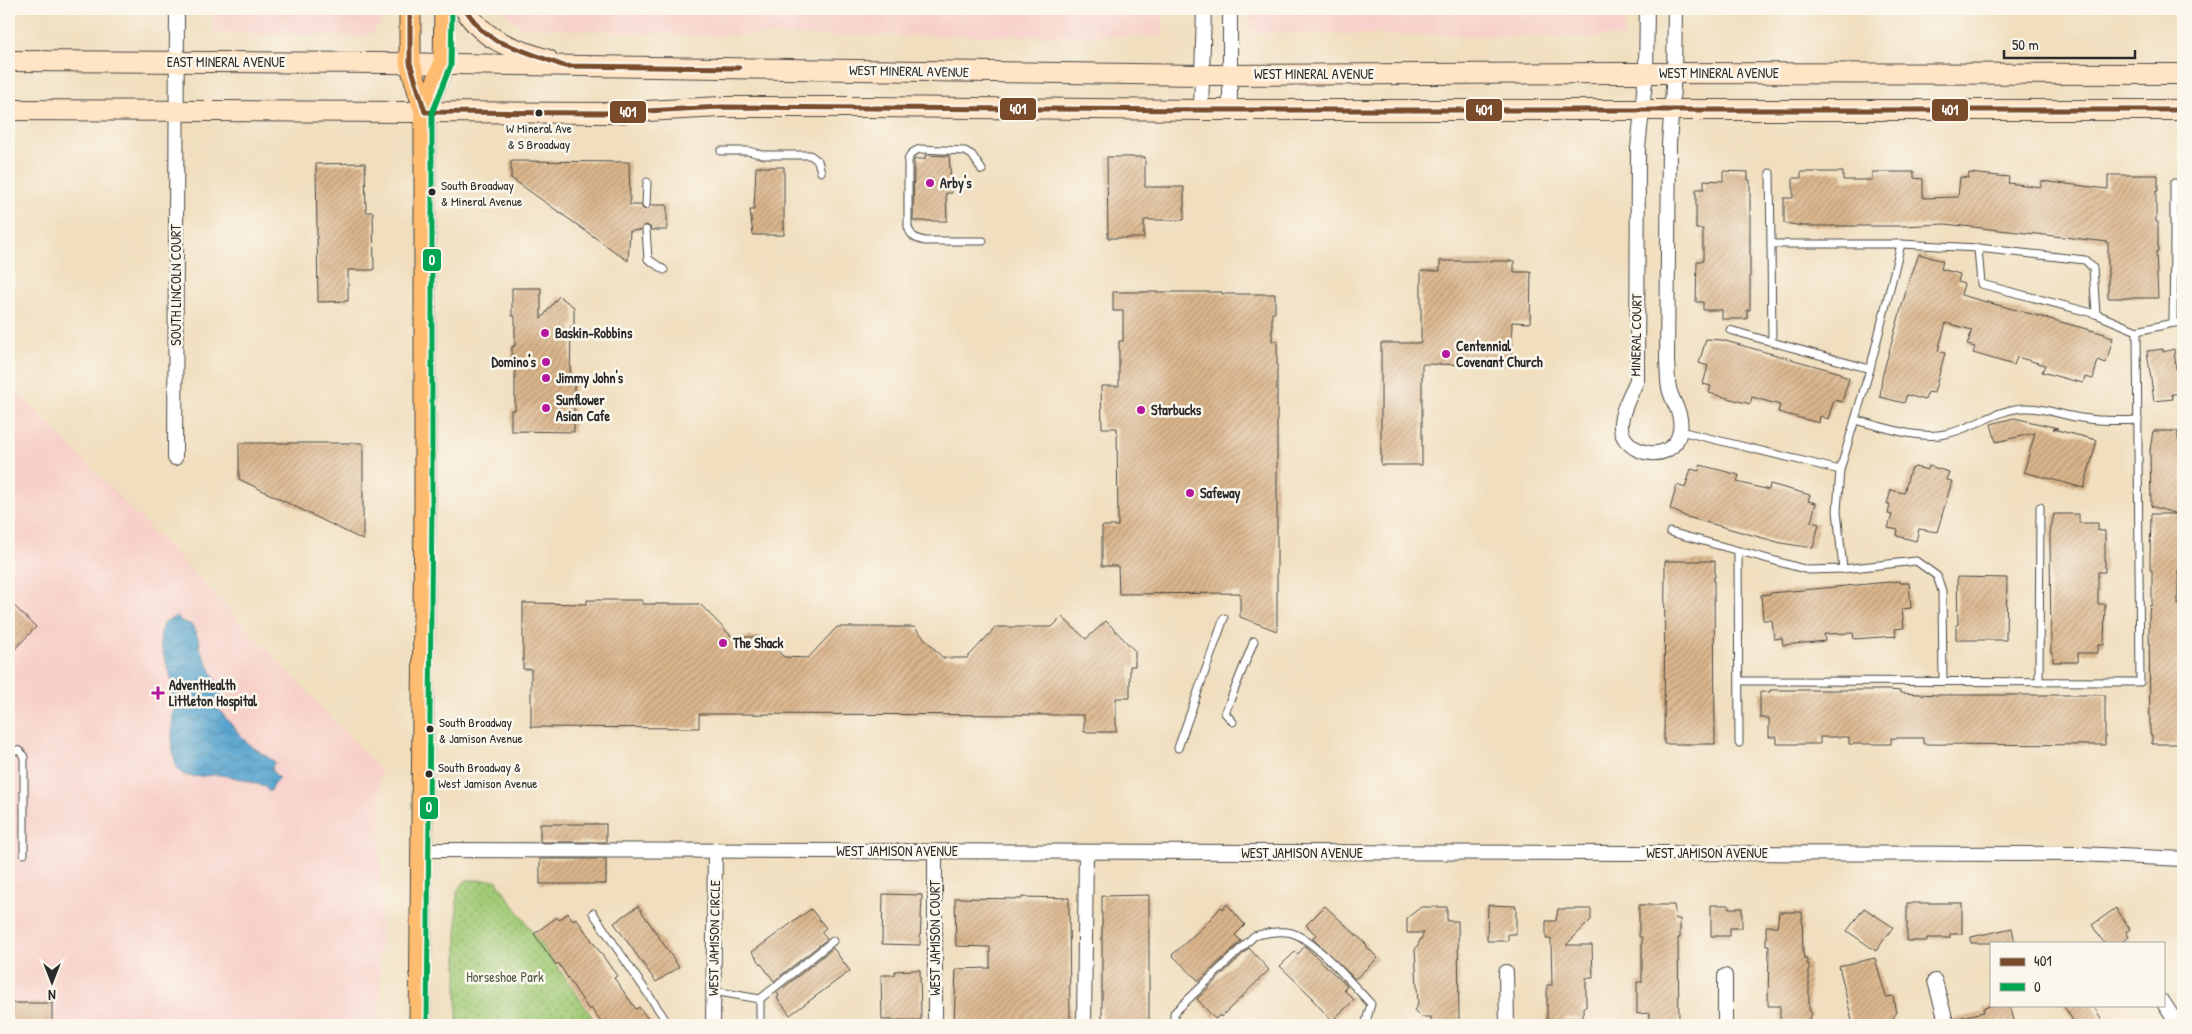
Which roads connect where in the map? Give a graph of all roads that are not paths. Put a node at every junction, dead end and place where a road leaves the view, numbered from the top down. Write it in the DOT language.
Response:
graph roads {
  1 [pos="177,9"];
  2 [pos="410,9"];
  3 [pos="445,9"];
  4 [pos="464,9"];
  5 [pos="1204,9"];
  6 [pos="1230,9"];
  7 [pos="1647,9"];
  8 [pos="1675,9"];
  9 [pos="9,61"];
  10 [pos="177,62"];
  11 [pos="410,63"];
  12 [pos="444,64"];
  13 [pos="564,66"];
  14 [pos="1646,73"];
  15 [pos="1674,73"];
  16 [pos="2183,74"];
  17 [pos="1201,75"];
  18 [pos="1229,75"];
  19 [pos="1230,109"];
  20 [pos="9,110"];
  21 [pos="1201,110"];
  22 [pos="1642,110"];
  23 [pos="1672,110"];
  24 [pos="2183,110"];
  25 [pos="177,111"];
  26 [pos="425,112"];
  27 [pos="721,151"];
  28 [pos="982,170"];
  29 [pos="821,172"];
  30 [pos="1770,173"];
  31 [pos="647,182"];
  32 [pos="2174,183"];
  33 [pos="646,205"];
  34 [pos="646,230"];
  35 [pos="983,241"];
  36 [pos="1771,244"];
  37 [pos="1901,244"];
  38 [pos="2174,244"];
  39 [pos="2183,245"];
  40 [pos="1978,248"];
  41 [pos="664,270"];
  42 [pos="2096,314"];
  43 [pos="2173,323"];
  44 [pos="2183,323"];
  45 [pos="1730,330"];
  46 [pos="2137,331"];
  47 [pos="1772,342"];
  48 [pos="1870,369"];
  49 [pos="1855,420"];
  50 [pos="2138,420"];
  51 [pos="1680,431"];
  52 [pos="175,458"];
  53 [pos="1840,470"];
  54 [pos="2040,507"];
  55 [pos="1670,532"];
  56 [pos="1738,551"];
  57 [pos="1843,569"];
  58 [pos="1224,618"];
  59 [pos="1254,641"];
  60 [pos="1739,681"];
  61 [pos="1943,681"];
  62 [pos="2039,682"];
  63 [pos="1233,722"];
  64 [pos="1739,744"];
  65 [pos="1178,748"];
  66 [pos="9,749"];
  67 [pos="421,850"];
  68 [pos="715,850"];
  69 [pos="935,852"];
  70 [pos="1086,852"];
  71 [pos="24,854"];
  72 [pos="2183,859"];
  73 [pos="593,913"];
  74 [pos="833,941"];
  75 [pos="1506,972"];
  76 [pos="1725,976"];
  77 [pos="1935,981"];
  78 [pos="713,991"];
  79 [pos="760,999"];
  80 [pos="2164,1004"];
  81 [pos="420,1025"];
  82 [pos="669,1025"];
  83 [pos="712,1025"];
  84 [pos="760,1025"];
  85 [pos="935,1025"];
  86 [pos="1084,1025"];
  87 [pos="1174,1025"];
  88 [pos="1365,1025"];
  89 [pos="1506,1025"];
  90 [pos="1726,1025"];
  91 [pos="1947,1025"];
  92 [pos="2178,1025"];
  1 -- 10 [label="street, SOUTH LINCOLN COURT"];
  2 -- 11 [label="main road"];
  3 -- 12 [label="main road"];
  4 -- 13 [label="main road"];
  5 -- 17 [label="street"];
  6 -- 18 [label="street"];
  7 -- 14 [label="street, MINERAL COURT"];
  8 -- 15 [label="street"];
  9 -- 10 [label="main road, EAST MINERAL AVENUE"];
  10 -- 11 [label="main road, EAST MINERAL AVENUE"];
  10 -- 25 [label="street, SOUTH LINCOLN COURT"];
  11 -- 12 [label="main road, EAST MINERAL AVENUE"];
  11 -- 26 [label="main road"];
  12 -- 13 [label="main road, WEST MINERAL AVENUE"];
  12 -- 26 [label="main road"];
  13 -- 17 [label="main road, WEST MINERAL AVENUE"];
  14 -- 15 [label="main road, WEST MINERAL AVENUE"];
  14 -- 18 [label="main road, WEST MINERAL AVENUE"];
  14 -- 22 [label="street, MINERAL COURT"];
  15 -- 16 [label="main road, WEST MINERAL AVENUE"];
  15 -- 23 [label="street"];
  17 -- 18 [label="main road, WEST MINERAL AVENUE"];
  17 -- 21 [label="street"];
  18 -- 19 [label="street"];
  19 -- 21 [label="main road"];
  19 -- 22 [label="main road"];
  20 -- 25 [label="main road"];
  21 -- 26 [label="main road"];
  22 -- 23 [label="main road"];
  22 -- 51 [label="street, MINERAL COURT"];
  23 -- 24 [label="main road"];
  23 -- 51 [label="street"];
  25 -- 26 [label="main road"];
  25 -- 52 [label="street, SOUTH LINCOLN COURT"];
  26 -- 67 [label="main road"];
  27 -- 29 [label="lane"];
  28 -- 35 [label="lane"];
  30 -- 36 [label="lane"];
  31 -- 33 [label="lane"];
  32 -- 38 [label="lane"];
  34 -- 41 [label="lane"];
  36 -- 37 [label="lane"];
  36 -- 47 [label="lane"];
  37 -- 40 [label="lane"];
  37 -- 48 [label="lane"];
  38 -- 39 [label="lane"];
  38 -- 43 [label="lane"];
  40 -- 42 [label="lane"];
  40 -- 42 [label="lane"];
  42 -- 46 [label="lane"];
  43 -- 44 [label="lane"];
  43 -- 46 [label="lane"];
  45 -- 47 [label="lane"];
  46 -- 50 [label="lane"];
  47 -- 48 [label="lane"];
  48 -- 49 [label="lane"];
  49 -- 50 [label="lane"];
  49 -- 53 [label="lane"];
  50 -- 62 [label="lane"];
  51 -- 53 [label="lane"];
  53 -- 57 [label="lane"];
  54 -- 62 [label="lane"];
  55 -- 56 [label="lane"];
  56 -- 57 [label="lane"];
  56 -- 60 [label="lane"];
  57 -- 61 [label="lane"];
  58 -- 65 [label="lane"];
  59 -- 63 [label="lane"];
  60 -- 61 [label="lane"];
  60 -- 64 [label="lane"];
  61 -- 62 [label="lane"];
  66 -- 71 [label="lane"];
  67 -- 68 [label="street, WEST JAMISON AVENUE"];
  67 -- 81 [label="main road"];
  68 -- 69 [label="street, WEST JAMISON AVENUE"];
  68 -- 78 [label="street, WEST JAMISON CIRCLE"];
  69 -- 70 [label="street, WEST JAMISON AVENUE"];
  69 -- 85 [label="street, WEST JAMISON COURT"];
  70 -- 72 [label="street, WEST JAMISON AVENUE"];
  70 -- 86 [label="street"];
  73 -- 82 [label="lane"];
  74 -- 79 [label="lane"];
  75 -- 89 [label="street"];
  76 -- 90 [label="street"];
  77 -- 91 [label="street"];
  78 -- 79 [label="lane"];
  78 -- 83 [label="street, WEST JAMISON CIRCLE"];
  79 -- 84 [label="lane"];
  80 -- 92 [label="street"];
  87 -- 88 [label="lane"];
}
